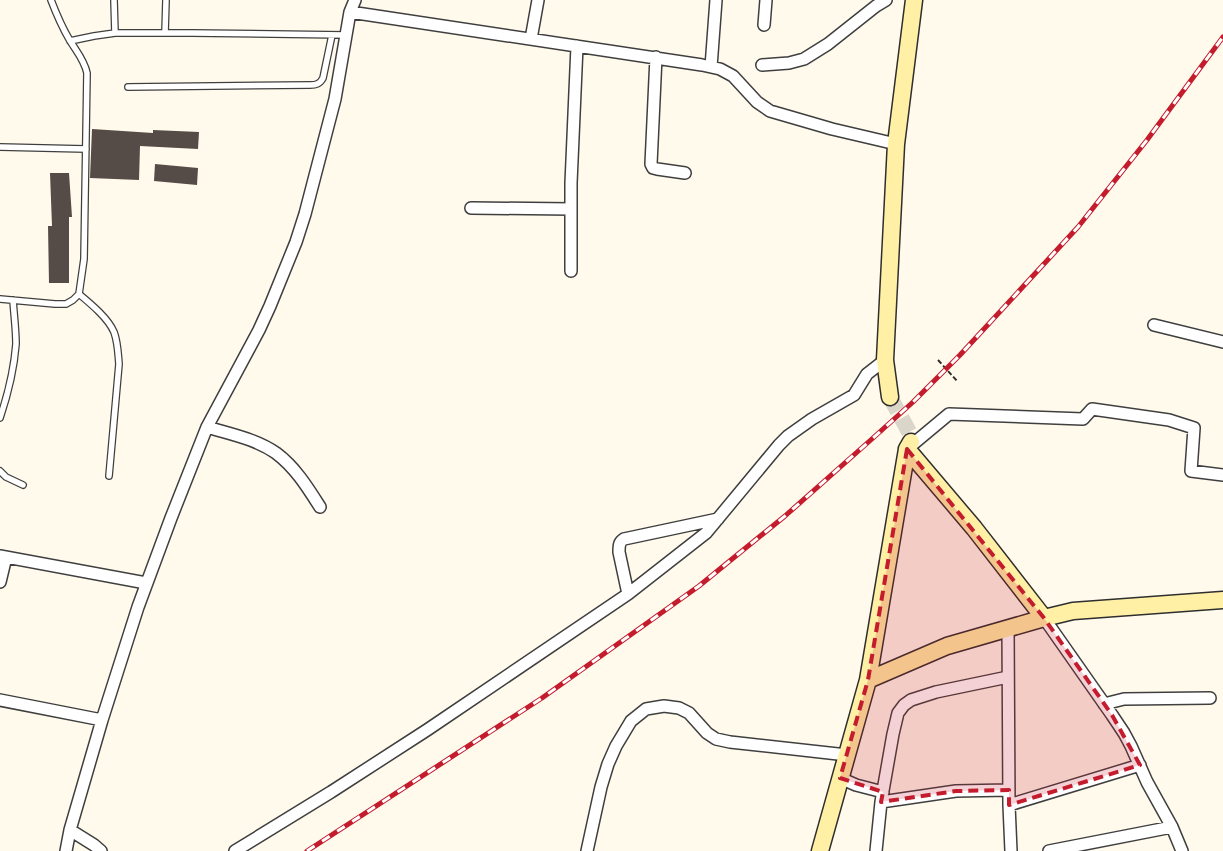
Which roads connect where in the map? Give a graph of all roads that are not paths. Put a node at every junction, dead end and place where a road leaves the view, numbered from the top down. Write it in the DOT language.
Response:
graph roads {
  1 [pos="50,0"];
  2 [pos="114,0"];
  3 [pos="166,0"];
  4 [pos="355,0"];
  5 [pos="538,0"];
  6 [pos="716,0"];
  7 [pos="766,0"];
  8 [pos="886,0"];
  9 [pos="914,0"];
  10 [pos="350,12"];
  11 [pos="764,25"];
  12 [pos="115,33"];
  13 [pos="165,33"];
  14 [pos="332,35"];
  15 [pos="346,35"];
  16 [pos="531,39"];
  17 [pos="70,41"];
  18 [pos="577,46"];
  19 [pos="656,57"];
  20 [pos="762,66"];
  21 [pos="711,67"];
  22 [pos="128,87"];
  23 [pos="896,144"];
  24 [pos="0,147"];
  25 [pos="86,149"];
  26 [pos="684,173"];
  27 [pos="471,208"];
  28 [pos="571,209"];
  29 [pos="570,271"];
  30 [pos="80,294"];
  31 [pos="0,300"];
  32 [pos="13,300"];
  33 [pos="1154,324"];
  34 [pos="1223,342"];
  35 [pos="886,360"];
  36 [pos="890,397"];
  37 [pos="0,418"];
  38 [pos="207,427"];
  39 [pos="910,444"];
  40 [pos="0,471"];
  41 [pos="1223,475"];
  42 [pos="109,476"];
  43 [pos="22,485"];
  44 [pos="320,507"];
  45 [pos="718,518"];
  46 [pos="3,556"];
  47 [pos="0,582"];
  48 [pos="146,583"];
  49 [pos="628,594"];
  50 [pos="1223,600"];
  51 [pos="1044,618"];
  52 [pos="1008,628"];
  53 [pos="1008,677"];
  54 [pos="868,680"];
  55 [pos="1210,698"];
  56 [pos="0,700"];
  57 [pos="1104,704"];
  58 [pos="102,720"];
  59 [pos="847,755"];
  60 [pos="1140,765"];
  61 [pos="840,778"];
  62 [pos="1009,790"];
  63 [pos="882,797"];
  64 [pos="1009,805"];
  65 [pos="1172,827"];
  66 [pos="70,830"];
  67 [pos="66,851"];
  68 [pos="101,851"];
  69 [pos="235,851"];
  70 [pos="587,851"];
  71 [pos="820,851"];
  72 [pos="876,851"];
  73 [pos="1011,851"];
  74 [pos="1050,851"];
  75 [pos="1182,851"];
  1 -- 17 [label="lane"];
  2 -- 12 [label="lane"];
  3 -- 13 [label="lane"];
  4 -- 10 [label="street"];
  5 -- 16 [label="street"];
  6 -- 21 [label="street"];
  7 -- 11 [label="street"];
  8 -- 20 [label="street"];
  9 -- 23 [label="main road"];
  10 -- 15 [label="street"];
  10 -- 16 [label="street"];
  12 -- 13 [label="lane"];
  12 -- 17 [label="lane"];
  13 -- 14 [label="lane"];
  14 -- 15 [label="lane"];
  14 -- 22 [label="lane"];
  15 -- 38 [label="street"];
  16 -- 18 [label="street"];
  17 -- 25 [label="lane"];
  18 -- 19 [label="street"];
  18 -- 28 [label="street"];
  19 -- 21 [label="street"];
  19 -- 26 [label="street"];
  21 -- 23 [label="street"];
  23 -- 35 [label="main road"];
  24 -- 25 [label="lane"];
  25 -- 30 [label="lane"];
  27 -- 28 [label="street"];
  28 -- 29 [label="street"];
  30 -- 32 [label="lane"];
  30 -- 42 [label="lane"];
  31 -- 32 [label="lane"];
  32 -- 37 [label="lane"];
  33 -- 34 [label="street"];
  35 -- 36 [label="main road"];
  35 -- 45 [label="street"];
  38 -- 44 [label="street"];
  38 -- 48 [label="street"];
  39 -- 41 [label="street"];
  39 -- 51 [label="main road"];
  39 -- 54 [label="main road"];
  40 -- 43 [label="lane"];
  45 -- 49 [label="street"];
  45 -- 49 [label="street"];
  46 -- 47 [label="street"];
  46 -- 48 [label="street"];
  48 -- 58 [label="street"];
  49 -- 69 [label="street"];
  50 -- 51 [label="main road"];
  51 -- 52 [label="main road"];
  51 -- 57 [label="street"];
  52 -- 53 [label="street"];
  52 -- 54 [label="main road"];
  53 -- 62 [label="street"];
  53 -- 63 [label="street"];
  54 -- 59 [label="main road"];
  55 -- 57 [label="street"];
  56 -- 58 [label="street"];
  57 -- 60 [label="street"];
  58 -- 66 [label="street"];
  59 -- 61 [label="main road"];
  59 -- 70 [label="street"];
  60 -- 64 [label="street"];
  60 -- 65 [label="street"];
  61 -- 63 [label="street"];
  61 -- 71 [label="main road"];
  62 -- 63 [label="street"];
  62 -- 64 [label="street"];
  63 -- 72 [label="street"];
  64 -- 73 [label="street"];
  65 -- 74 [label="street"];
  65 -- 75 [label="street"];
  66 -- 67 [label="street"];
  66 -- 68 [label="street"];
}
